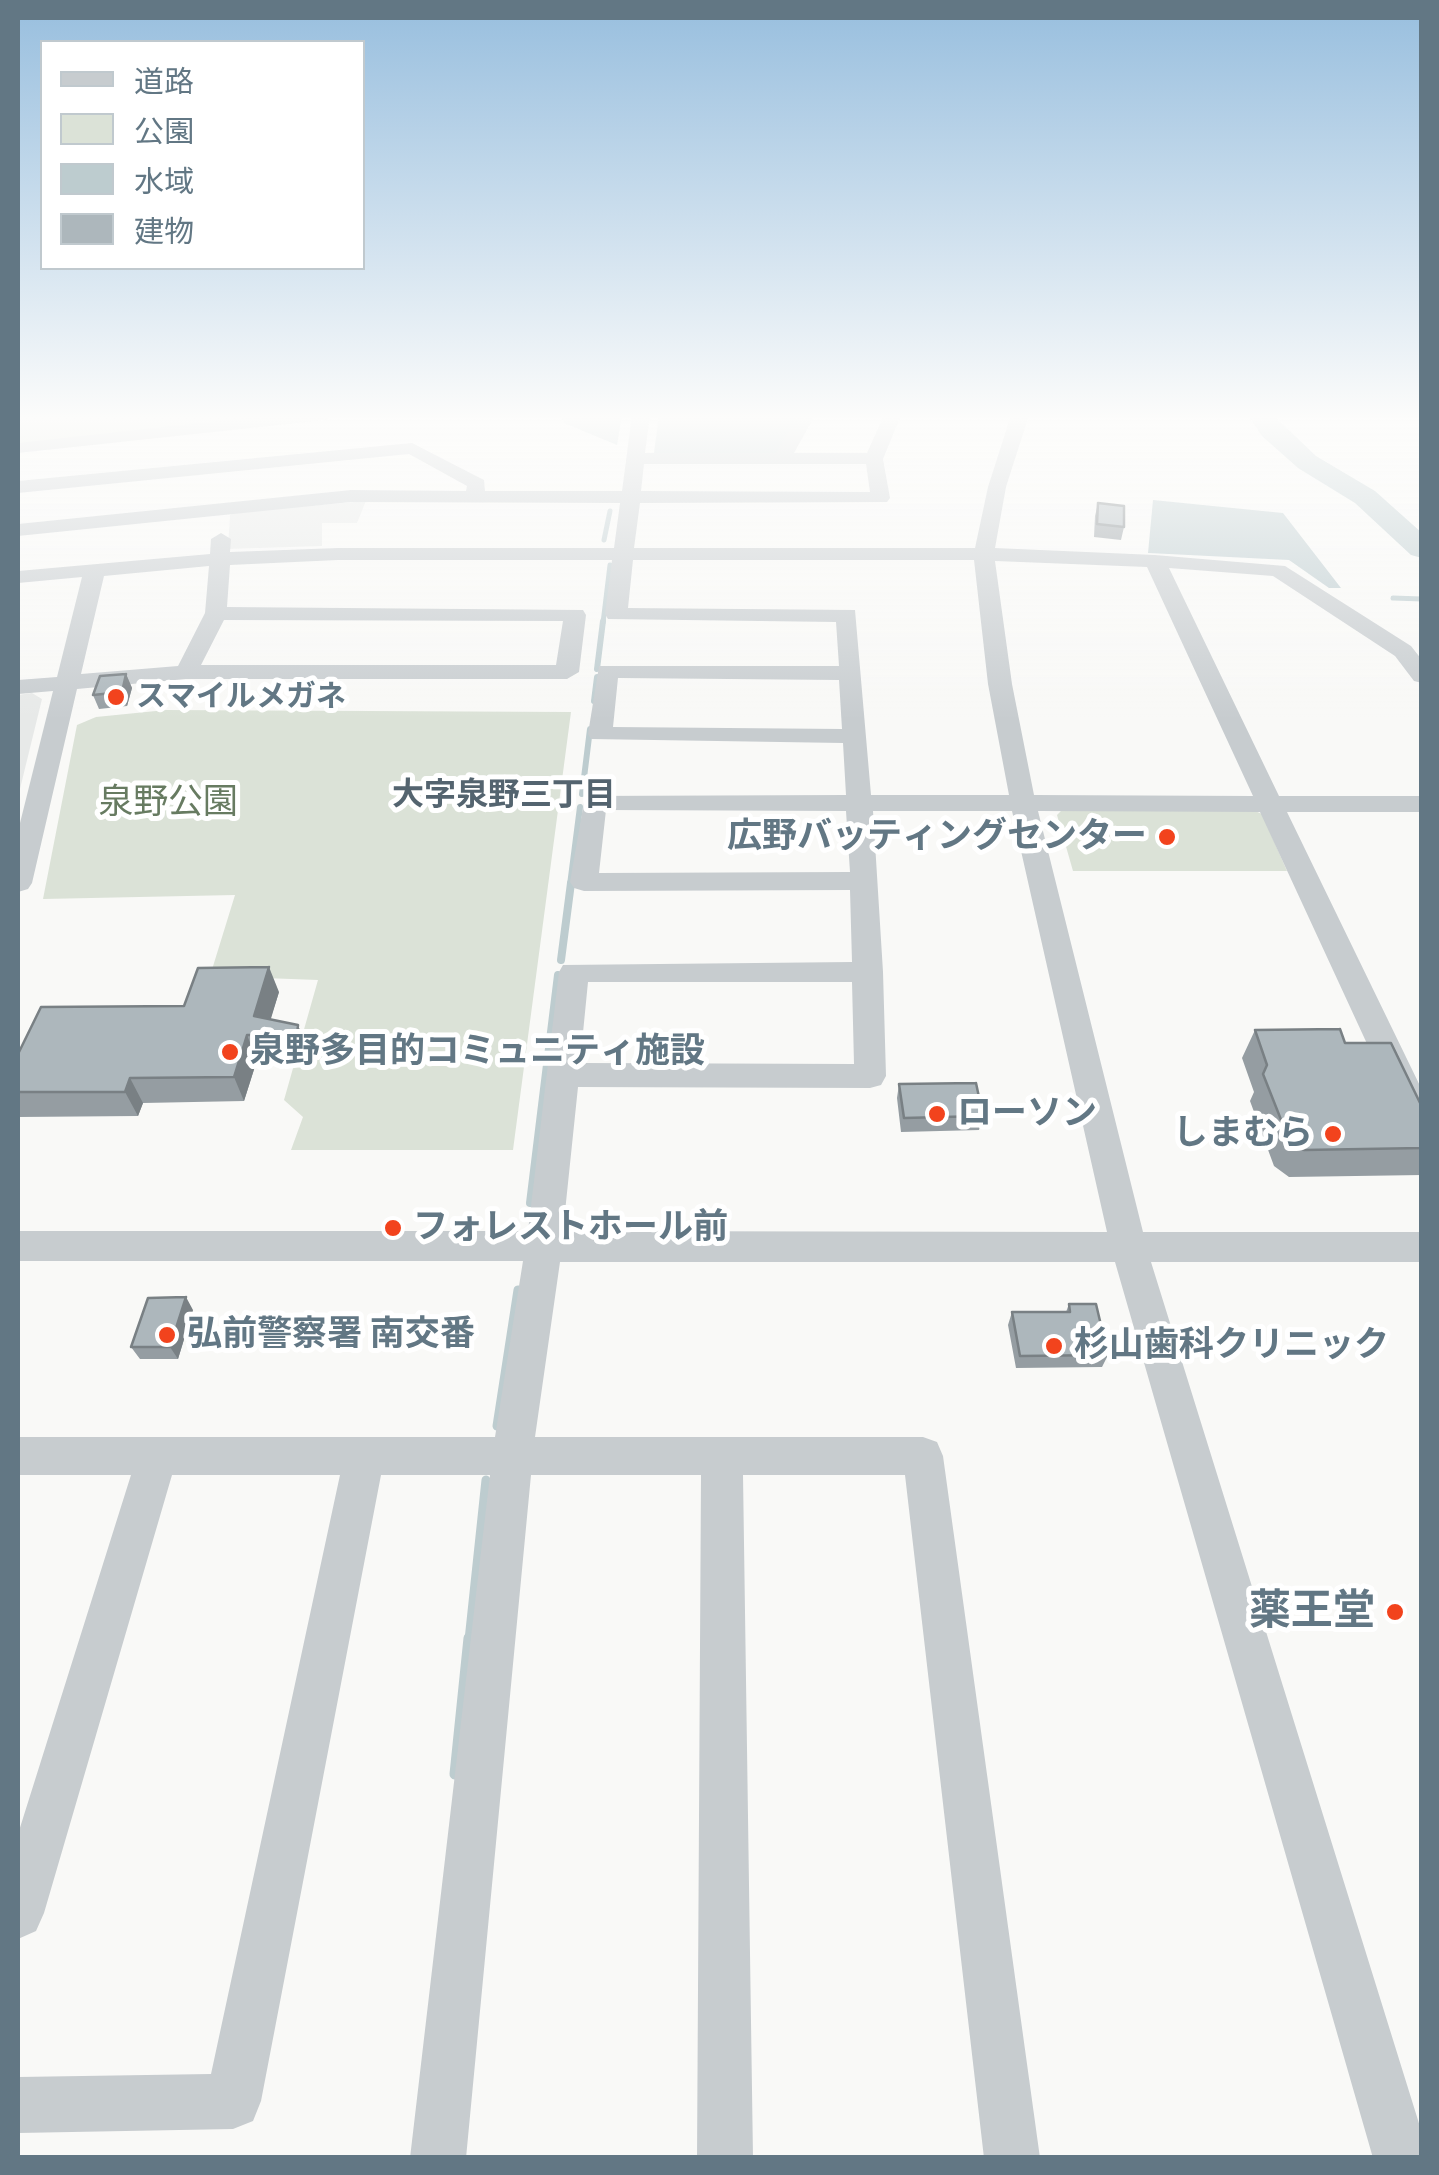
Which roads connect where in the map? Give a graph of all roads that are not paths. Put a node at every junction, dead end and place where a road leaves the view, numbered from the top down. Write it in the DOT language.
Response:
graph roads {
  1 [pos="171,516"];
  2 [pos="222,516"];
  3 [pos="626,516"];
  4 [pos="991,516"];
  5 [pos="18,530"];
  6 [pos="622,554"];
  7 [pos="984,554"];
  8 [pos="219,559"];
  9 [pos="1154,560"];
  10 [pos="95,570"];
  11 [pos="18,577"];
  12 [pos="216,613"];
  13 [pos="186,672"];
  14 [pos="851,673"];
  15 [pos="1422,676"];
  16 [pos="70,681"];
  17 [pos="18,687"];
  18 [pos="853,736"];
  19 [pos="859,803"];
  20 [pos="1023,803"];
  21 [pos="1272,804"];
  22 [pos="1422,804"];
  23 [pos="864,882"];
  24 [pos="18,883"];
  25 [pos="868,972"];
  26 [pos="562,1076"];
  27 [pos="1422,1126"];
  28 [pos="544,1245"];
  29 [pos="18,1246"];
  30 [pos="1422,1247"];
  31 [pos="1130,1248"];
  32 [pos="18,1456"];
  33 [pos="156,1457"];
  34 [pos="364,1458"];
  35 [pos="512,1458"];
  36 [pos="722,1458"];
  37 [pos="18,1912"];
  38 [pos="18,2105"];
  39 [pos="438,2158"];
  40 [pos="725,2158"];
  41 [pos="1012,2158"];
  42 [pos="1401,2158"];
  1 -- 5 [label="street"];
  2 -- 8 [label="street"];
  3 -- 6 [label="street"];
  4 -- 7 [label="street"];
  6 -- 7 [label="street"];
  6 -- 8 [label="street"];
  6 -- 14 [label="street"];
  7 -- 9 [label="street"];
  7 -- 20 [label="street"];
  8 -- 10 [label="street"];
  8 -- 12 [label="street"];
  9 -- 15 [label="street"];
  9 -- 21 [label="street"];
  10 -- 11 [label="street"];
  10 -- 16 [label="street"];
  12 -- 13 [label="street"];
  12 -- 13 [label="street"];
  13 -- 16 [label="street"];
  14 -- 18 [label="street"];
  14 -- 18 [label="street"];
  16 -- 17 [label="street"];
  16 -- 24 [label="street"];
  18 -- 19 [label="street"];
  19 -- 20 [label="street"];
  19 -- 23 [label="street"];
  19 -- 23 [label="street"];
  20 -- 21 [label="street"];
  20 -- 31 [label="street"];
  21 -- 22 [label="street"];
  21 -- 27 [label="street"];
  23 -- 25 [label="street"];
  25 -- 26 [label="street"];
  25 -- 26 [label="street"];
  26 -- 28 [label="street"];
  28 -- 29 [label="street"];
  28 -- 31 [label="street"];
  28 -- 35 [label="street"];
  30 -- 31 [label="street"];
  31 -- 42 [label="street"];
  32 -- 33 [label="street"];
  33 -- 34 [label="street"];
  33 -- 37 [label="street"];
  34 -- 35 [label="street"];
  34 -- 38 [label="street"];
  35 -- 36 [label="street"];
  35 -- 39 [label="street"];
  36 -- 40 [label="street"];
  36 -- 41 [label="street"];
}
